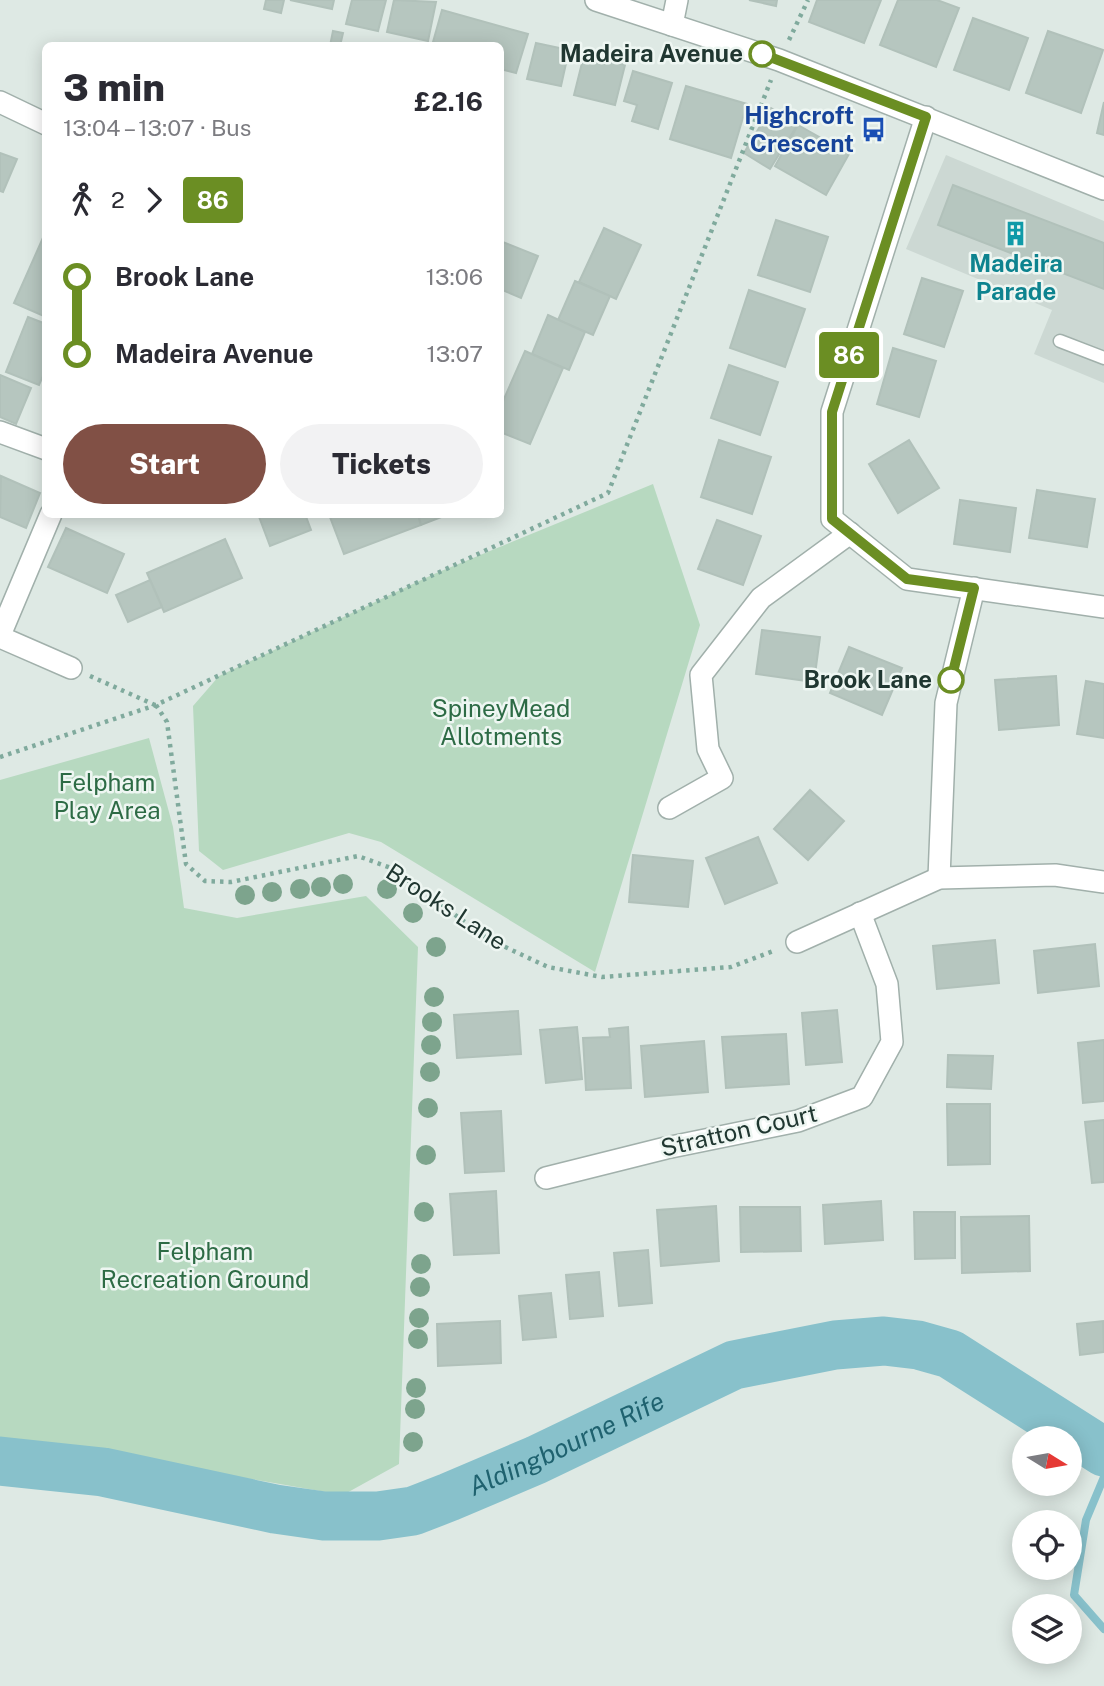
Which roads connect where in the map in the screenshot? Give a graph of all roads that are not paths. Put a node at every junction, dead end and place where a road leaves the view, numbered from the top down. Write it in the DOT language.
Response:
graph roads {
  1 [pos="596,0"];
  2 [pos="677,0"];
  3 [pos="672,24"];
  4 [pos="0,102"];
  5 [pos="926,117"];
  6 [pos="42,122"];
  7 [pos="1104,189"];
  8 [pos="1060,341"];
  9 [pos="1104,358"];
  10 [pos="0,432"];
  11 [pos="42,448"];
  12 [pos="49,518"];
  13 [pos="850,533"];
  14 [pos="974,588"];
  15 [pos="1104,607"];
  16 [pos="0,636"];
  17 [pos="71,668"];
  18 [pos="670,808"];
  19 [pos="939,878"];
  20 [pos="1104,882"];
  21 [pos="860,913"];
  22 [pos="797,942"];
  23 [pos="546,1178"];
  1 -- 3 [label="street"];
  2 -- 3 [label="street"];
  3 -- 5 [label="street"];
  4 -- 6 [label="street"];
  5 -- 7 [label="street"];
  5 -- 13 [label="street"];
  8 -- 9 [label="lane"];
  10 -- 11 [label="street"];
  12 -- 16 [label="street"];
  13 -- 14 [label="street"];
  13 -- 18 [label="street"];
  14 -- 15 [label="street"];
  14 -- 19 [label="street"];
  16 -- 17 [label="street"];
  19 -- 20 [label="street"];
  19 -- 21 [label="street"];
  21 -- 22 [label="street"];
  21 -- 23 [label="street, Stratton Court"];
}
